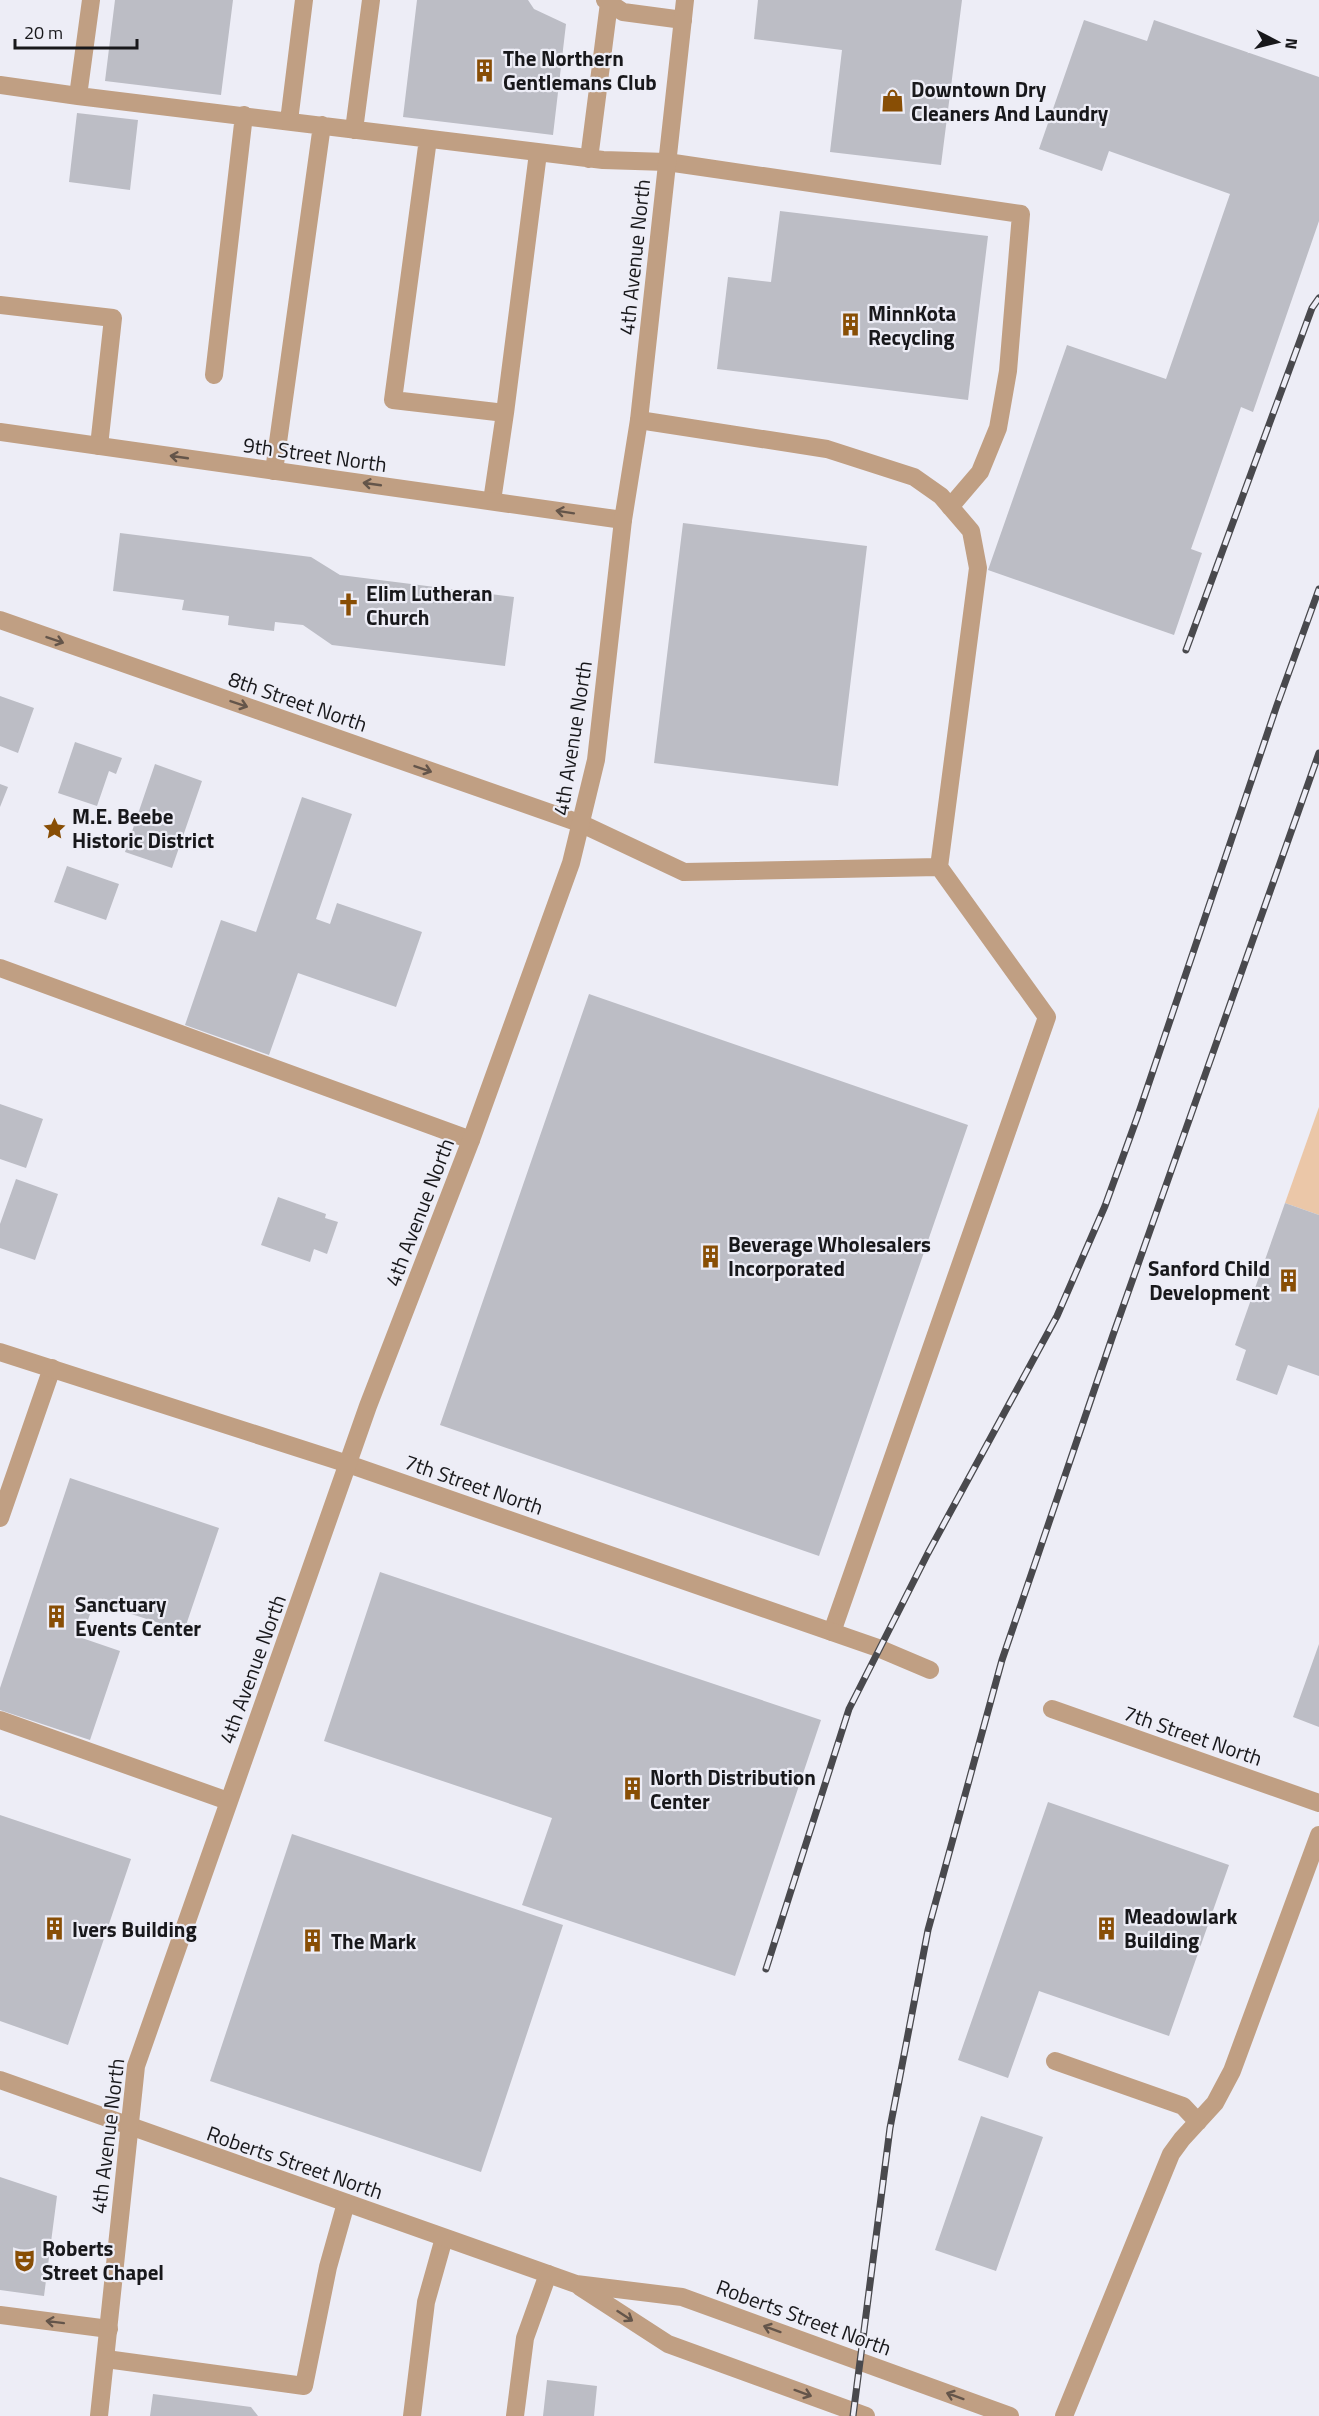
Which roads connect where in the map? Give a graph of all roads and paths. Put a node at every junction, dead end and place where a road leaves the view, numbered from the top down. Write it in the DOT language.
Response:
graph roads {
  1 [pos="91,0"];
  2 [pos="304,0"];
  3 [pos="371,0"];
  4 [pos="685,0"];
  5 [pos="607,1"];
  6 [pos="683,20"];
  7 [pos="0,85"];
  8 [pos="78,96"];
  9 [pos="244,116"];
  10 [pos="289,121"];
  11 [pos="322,125"];
  12 [pos="354,130"];
  13 [pos="428,139"];
  14 [pos="538,153"];
  15 [pos="589,159"];
  16 [pos="667,162"];
  17 [pos="0,305"];
  18 [pos="214,375"];
  19 [pos="505,413"];
  20 [pos="639,420"];
  21 [pos="0,432"];
  22 [pos="99,446"];
  23 [pos="274,471"];
  24 [pos="492,501"];
  25 [pos="950,507"];
  26 [pos="623,520"];
  27 [pos="0,620"];
  28 [pos="582,824"];
  29 [pos="939,867"];
  30 [pos="0,968"];
  31 [pos="471,1140"];
  32 [pos="0,1352"];
  33 [pos="52,1368"];
  34 [pos="348,1464"];
  35 [pos="0,1518"];
  36 [pos="832,1632"];
  37 [pos="930,1670"];
  38 [pos="1052,1709"];
  39 [pos="0,1720"];
  40 [pos="228,1802"];
  41 [pos="1319,1803"];
  42 [pos="1319,1835"];
  43 [pos="1055,2061"];
  44 [pos="0,2080"];
  45 [pos="1198,2122"];
  46 [pos="128,2127"];
  47 [pos="346,2203"];
  48 [pos="444,2238"];
  49 [pos="548,2274"];
  50 [pos="576,2284"];
  51 [pos="0,2315"];
  52 [pos="110,2329"];
  53 [pos="106,2359"];
  54 [pos="99,2416"];
  55 [pos="412,2416"];
  56 [pos="515,2416"];
  57 [pos="866,2416"];
  58 [pos="1010,2416"];
  59 [pos="1064,2416"];
  1 -- 8 [label="street"];
  2 -- 10 [label="street"];
  3 -- 12 [label="street"];
  4 -- 6 [label="street, 4th Avenue North"];
  5 -- 6 [label="street"];
  5 -- 15 [label="street"];
  6 -- 16 [label="street, 4th Avenue North"];
  7 -- 8 [label="street"];
  8 -- 9 [label="street"];
  9 -- 10 [label="street"];
  9 -- 18 [label="street"];
  10 -- 11 [label="street"];
  11 -- 12 [label="street"];
  11 -- 23 [label="street"];
  12 -- 13 [label="street"];
  13 -- 14 [label="street"];
  13 -- 19 [label="street"];
  14 -- 15 [label="street"];
  14 -- 19 [label="street"];
  15 -- 16 [label="street"];
  16 -- 20 [label="street, 4th Avenue North"];
  16 -- 25 [label="street"];
  17 -- 22 [label="street"];
  19 -- 24 [label="street"];
  20 -- 25 [label="street"];
  20 -- 26 [label="street, 4th Avenue North"];
  21 -- 22 [label="street, 9th Street North"];
  23 -- 22 [label="street, 9th Street North, one-way"];
  24 -- 23 [label="street, 9th Street North, one-way"];
  26 -- 24 [label="street, 9th Street North, one-way"];
  25 -- 29 [label="street"];
  26 -- 28 [label="street, 4th Avenue North"];
  27 -- 28 [label="street, 8th Street North, one-way"];
  28 -- 29 [label="street, 8th Street North"];
  28 -- 31 [label="street, 4th Avenue North"];
  29 -- 36 [label="street"];
  30 -- 31 [label="street"];
  31 -- 34 [label="street, 4th Avenue North"];
  32 -- 33 [label="street, 7th Street North"];
  33 -- 34 [label="street, 7th Street North"];
  33 -- 35 [label="street"];
  34 -- 36 [label="street, 7th Street North"];
  34 -- 40 [label="street, 4th Avenue North"];
  36 -- 37 [label="street, 7th Street North"];
  38 -- 41 [label="street, 7th Street North"];
  39 -- 40 [label="street"];
  40 -- 46 [label="street, 4th Avenue North"];
  42 -- 45 [label="street"];
  43 -- 45 [label="street"];
  44 -- 46 [label="street, Roberts Street North"];
  45 -- 59 [label="street"];
  46 -- 47 [label="street, Roberts Street North"];
  46 -- 52 [label="street, 4th Avenue North"];
  47 -- 48 [label="street, Roberts Street North"];
  47 -- 53 [label="street"];
  48 -- 49 [label="street, Roberts Street North"];
  48 -- 55 [label="street"];
  49 -- 50 [label="street, Roberts Street North"];
  49 -- 56 [label="street"];
  50 -- 57 [label="street, Roberts Street North, one-way"];
  58 -- 50 [label="street, Roberts Street North, one-way"];
  52 -- 51 [label="street, one-way"];
  52 -- 53 [label="street, 4th Avenue North"];
  53 -- 54 [label="street, 4th Avenue North"];
}
